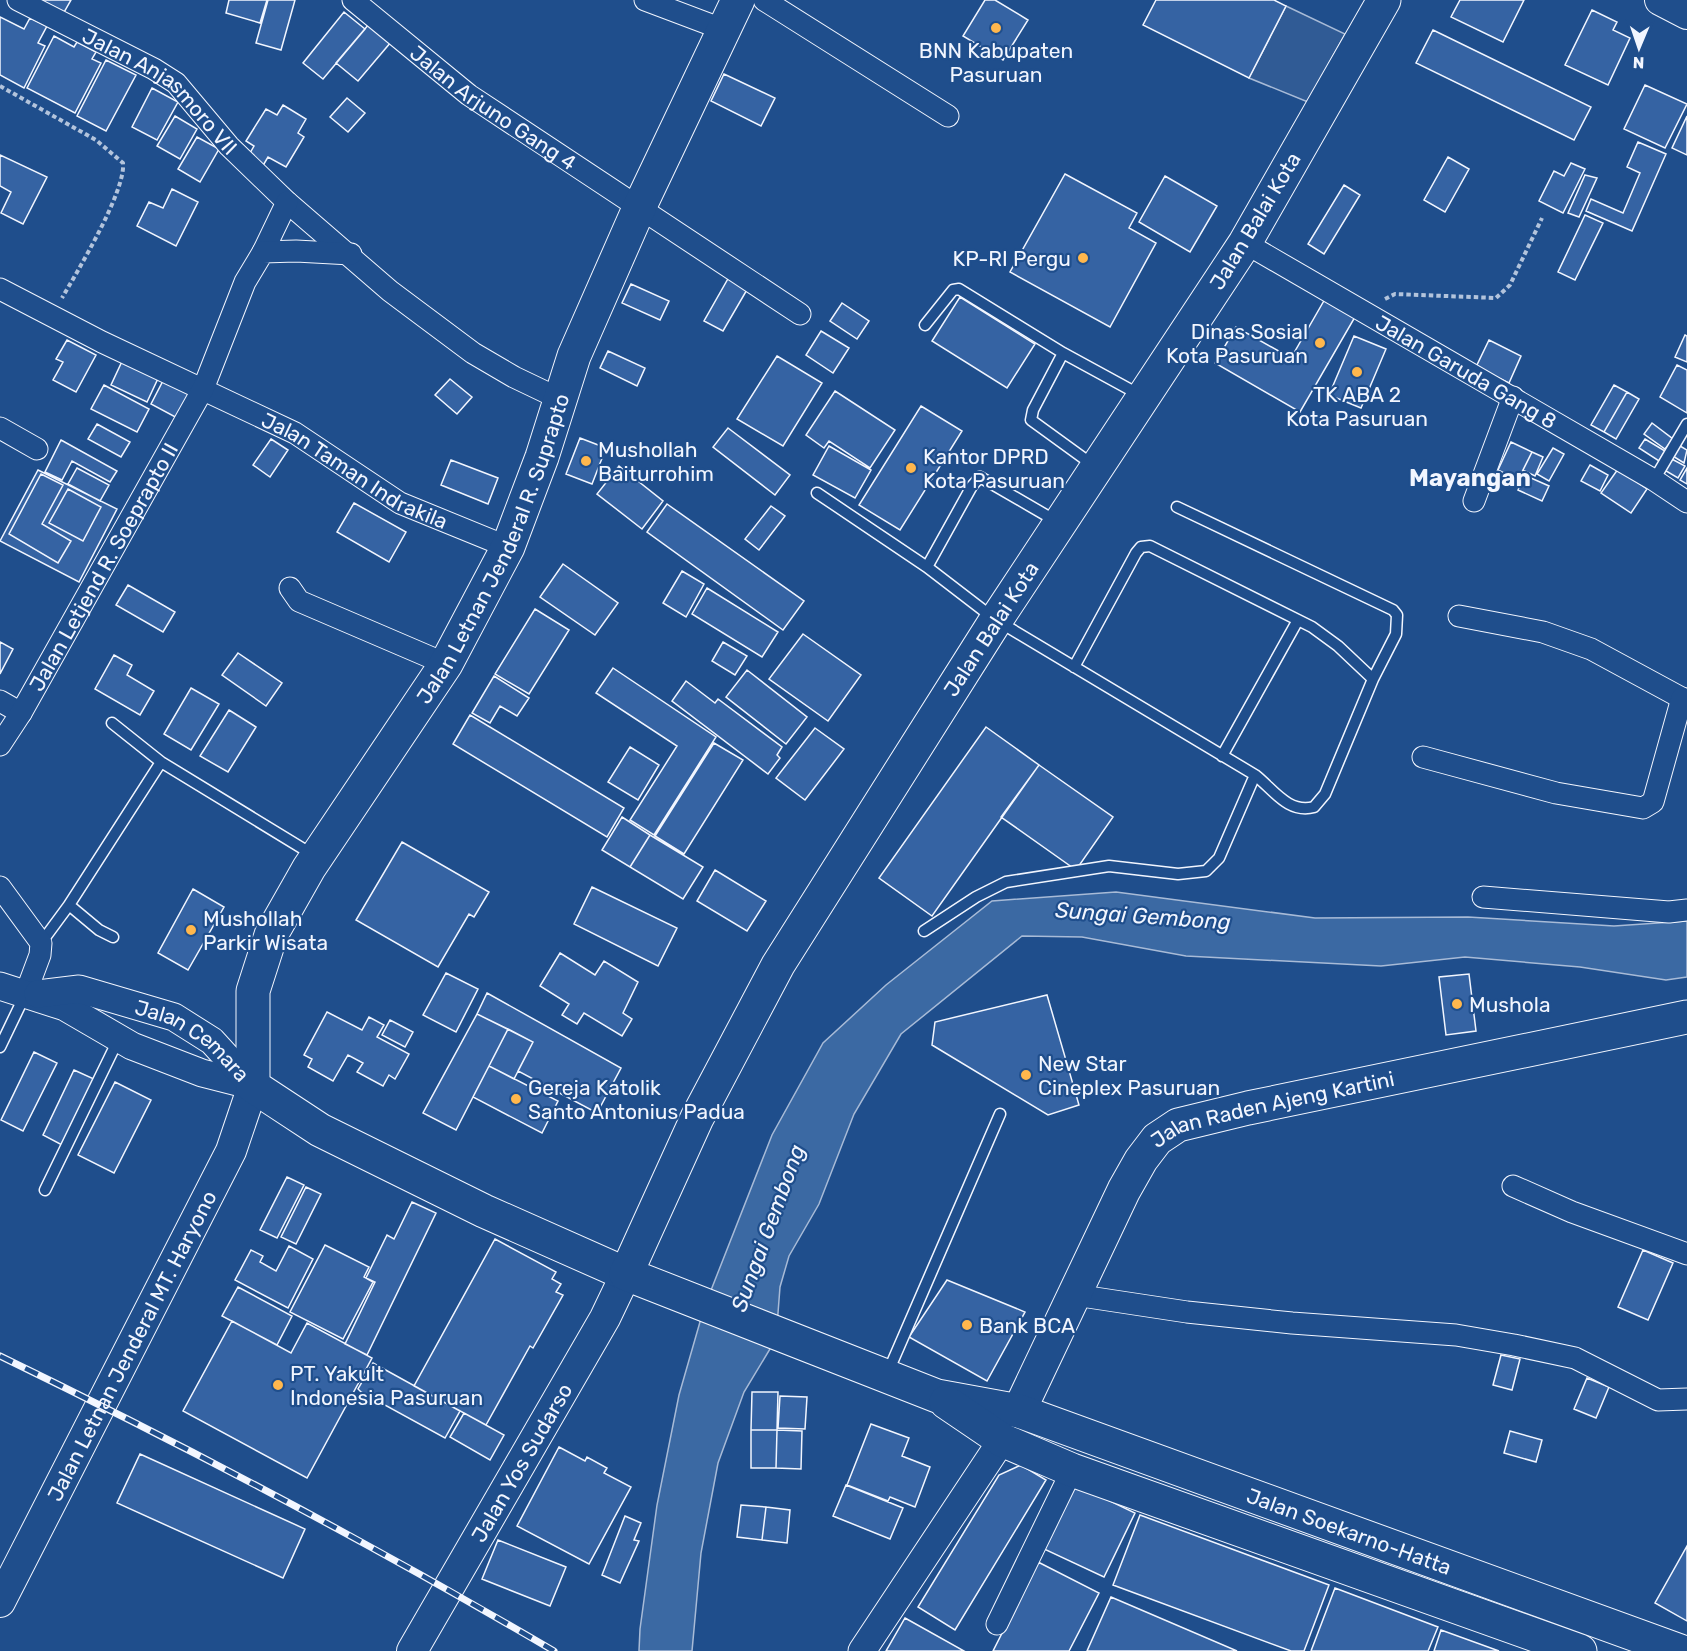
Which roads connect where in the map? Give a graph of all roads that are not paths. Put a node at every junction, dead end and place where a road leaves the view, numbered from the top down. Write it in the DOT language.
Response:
graph roads {
  1 [pos="18,0"];
  2 [pos="352,0"];
  3 [pos="645,0"];
  4 [pos="738,0"];
  5 [pos="764,0"];
  6 [pos="1384,0"];
  7 [pos="1660,0"];
  8 [pos="1687,14"];
  9 [pos="722,29"];
  10 [pos="948,116"];
  11 [pos="287,202"];
  12 [pos="639,206"];
  13 [pos="1245,243"];
  14 [pos="262,252"];
  15 [pos="351,254"];
  16 [pos="0,289"];
  17 [pos="800,314"];
  18 [pos="925,325"];
  19 [pos="1063,353"];
  20 [pos="203,388"];
  21 [pos="1143,397"];
  22 [pos="1513,398"];
  23 [pos="560,399"];
  24 [pos="1687,424"];
  25 [pos="0,429"];
  26 [pos="37,449"];
  27 [pos="1096,467"];
  28 [pos="1654,480"];
  29 [pos="817,493"];
  30 [pos="1474,501"];
  31 [pos="1687,502"];
  32 [pos="1177,507"];
  33 [pos="1059,523"];
  34 [pos="508,547"];
  35 [pos="927,567"];
  36 [pos="290,588"];
  37 [pos="1459,616"];
  38 [pos="996,620"];
  39 [pos="1298,620"];
  40 [pos="446,664"];
  41 [pos="1074,667"];
  42 [pos="1373,679"];
  43 [pos="1684,699"];
  44 [pos="0,701"];
  45 [pos="21,713"];
  46 [pos="112,723"];
  47 [pos="0,746"];
  48 [pos="1222,756"];
  49 [pos="1423,757"];
  50 [pos="161,762"];
  51 [pos="1255,775"];
  52 [pos="318,858"];
  53 [pos="0,887"];
  54 [pos="1483,897"];
  55 [pos="69,905"];
  56 [pos="1687,910"];
  57 [pos="924,931"];
  58 [pos="113,937"];
  59 [pos="41,943"];
  60 [pos="0,986"];
  61 [pos="25,995"];
  62 [pos="1687,1017"];
  63 [pos="119,1038"];
  64 [pos="0,1047"];
  65 [pos="253,1086"];
  66 [pos="1000,1114"];
  67 [pos="1513,1186"];
  68 [pos="45,1190"];
  69 [pos="1687,1254"];
  70 [pos="626,1274"];
  71 [pos="1075,1295"];
  72 [pos="886,1376"];
  73 [pos="937,1396"];
  74 [pos="1687,1399"];
  75 [pos="1019,1411"];
  76 [pos="1002,1440"];
  77 [pos="1072,1470"];
  78 [pos="0,1602"];
  79 [pos="997,1624"];
  80 [pos="412,1651"];
  81 [pos="862,1651"];
  82 [pos="1580,1651"];
  83 [pos="1680,1651"];
  1 -- 11 [label="street, Jalan Anjasmoro VII"];
  2 -- 12 [label="street, Jalan Arjuno Gang 4"];
  3 -- 9 [label="street"];
  4 -- 9 [label="main road, Jalan Letnan Jenderal R. Suprapto"];
  5 -- 10 [label="street"];
  6 -- 13 [label="main road, Jalan Balai Kota"];
  7 -- 8 [label="main road"];
  9 -- 12 [label="main road, Jalan Letnan Jenderal R. Suprapto"];
  11 -- 14 [label="street"];
  11 -- 15 [label="street"];
  12 -- 17 [label="street, Jalan Arjuno Gang 4"];
  12 -- 23 [label="main road, Jalan Letnan Jenderal R. Suprapto"];
  13 -- 21 [label="main road, Jalan Balai Kota"];
  13 -- 22 [label="street, Jalan Garuda Gang 8"];
  14 -- 15 [label="street"];
  14 -- 20 [label="street"];
  15 -- 23 [label="street"];
  16 -- 20 [label="street, Jalan Taman Indrakila"];
  18 -- 19 [label="lane"];
  19 -- 21 [label="lane"];
  19 -- 27 [label="lane"];
  20 -- 34 [label="street, Jalan Taman Indrakila"];
  20 -- 45 [label="street, Jalan Letjend R. Soeprapto II"];
  21 -- 27 [label="main road, Jalan Balai Kota"];
  22 -- 28 [label="street, Jalan Garuda Gang 8"];
  22 -- 30 [label="street"];
  23 -- 34 [label="main road, Jalan Letnan Jenderal R. Suprapto"];
  24 -- 28 [label="lane"];
  25 -- 26 [label="street"];
  27 -- 33 [label="main road, Jalan Balai Kota"];
  28 -- 31 [label="street, Jalan Garuda Gang 8"];
  29 -- 35 [label="lane"];
  32 -- 42 [label="lane"];
  33 -- 35 [label="lane"];
  33 -- 38 [label="main road, Jalan Balai Kota"];
  34 -- 40 [label="main road, Jalan Letnan Jenderal R. Suprapto"];
  35 -- 38 [label="lane"];
  36 -- 40 [label="street"];
  37 -- 43 [label="street"];
  38 -- 41 [label="lane"];
  38 -- 70 [label="main road, Jalan Balai Kota"];
  39 -- 41 [label="lane"];
  39 -- 42 [label="lane"];
  39 -- 48 [label="lane"];
  40 -- 52 [label="main road, Jalan Letnan Jenderal R. Suprapto"];
  41 -- 48 [label="lane"];
  42 -- 51 [label="lane"];
  43 -- 49 [label="street"];
  44 -- 45 [label="street"];
  45 -- 47 [label="street, Jalan Letjend R. Soeprapto II"];
  46 -- 50 [label="lane"];
  48 -- 51 [label="lane"];
  50 -- 52 [label="lane"];
  50 -- 55 [label="lane"];
  51 -- 57 [label="lane"];
  52 -- 65 [label="main road, Jalan Letnan Jenderal R. Suprapto"];
  53 -- 59 [label="street"];
  54 -- 56 [label="street"];
  55 -- 58 [label="lane"];
  55 -- 59 [label="lane"];
  59 -- 61 [label="street"];
  60 -- 61 [label="street, Jalan Cemara"];
  61 -- 63 [label="street, Jalan Cemara"];
  61 -- 64 [label="lane"];
  61 -- 65 [label="street, Jalan Cemara"];
  62 -- 71 [label="main road, Jalan Raden Ajeng Kartini"];
  63 -- 65 [label="street, Jalan Cemara"];
  63 -- 68 [label="lane"];
  65 -- 70 [label="main road"];
  65 -- 78 [label="main road, Jalan Letnan Jenderal MT. Haryono"];
  66 -- 72 [label="lane"];
  67 -- 69 [label="street"];
  70 -- 72 [label="main road"];
  70 -- 80 [label="main road, Jalan Yos Sudarso"];
  71 -- 74 [label="street"];
  71 -- 75 [label="main road, Jalan Raden Ajeng Kartini"];
  72 -- 73 [label="main road"];
  73 -- 75 [label="main road, Jalan Soekarno-Hatta"];
  73 -- 76 [label="main road, Jalan Soekarno-Hatta"];
  75 -- 76 [label="main road"];
  75 -- 83 [label="main road, Jalan Soekarno-Hatta"];
  76 -- 77 [label="main road, Jalan Soekarno-Hatta"];
  76 -- 81 [label="street"];
  77 -- 79 [label="street"];
  77 -- 82 [label="main road, Jalan Soekarno-Hatta"];
}
